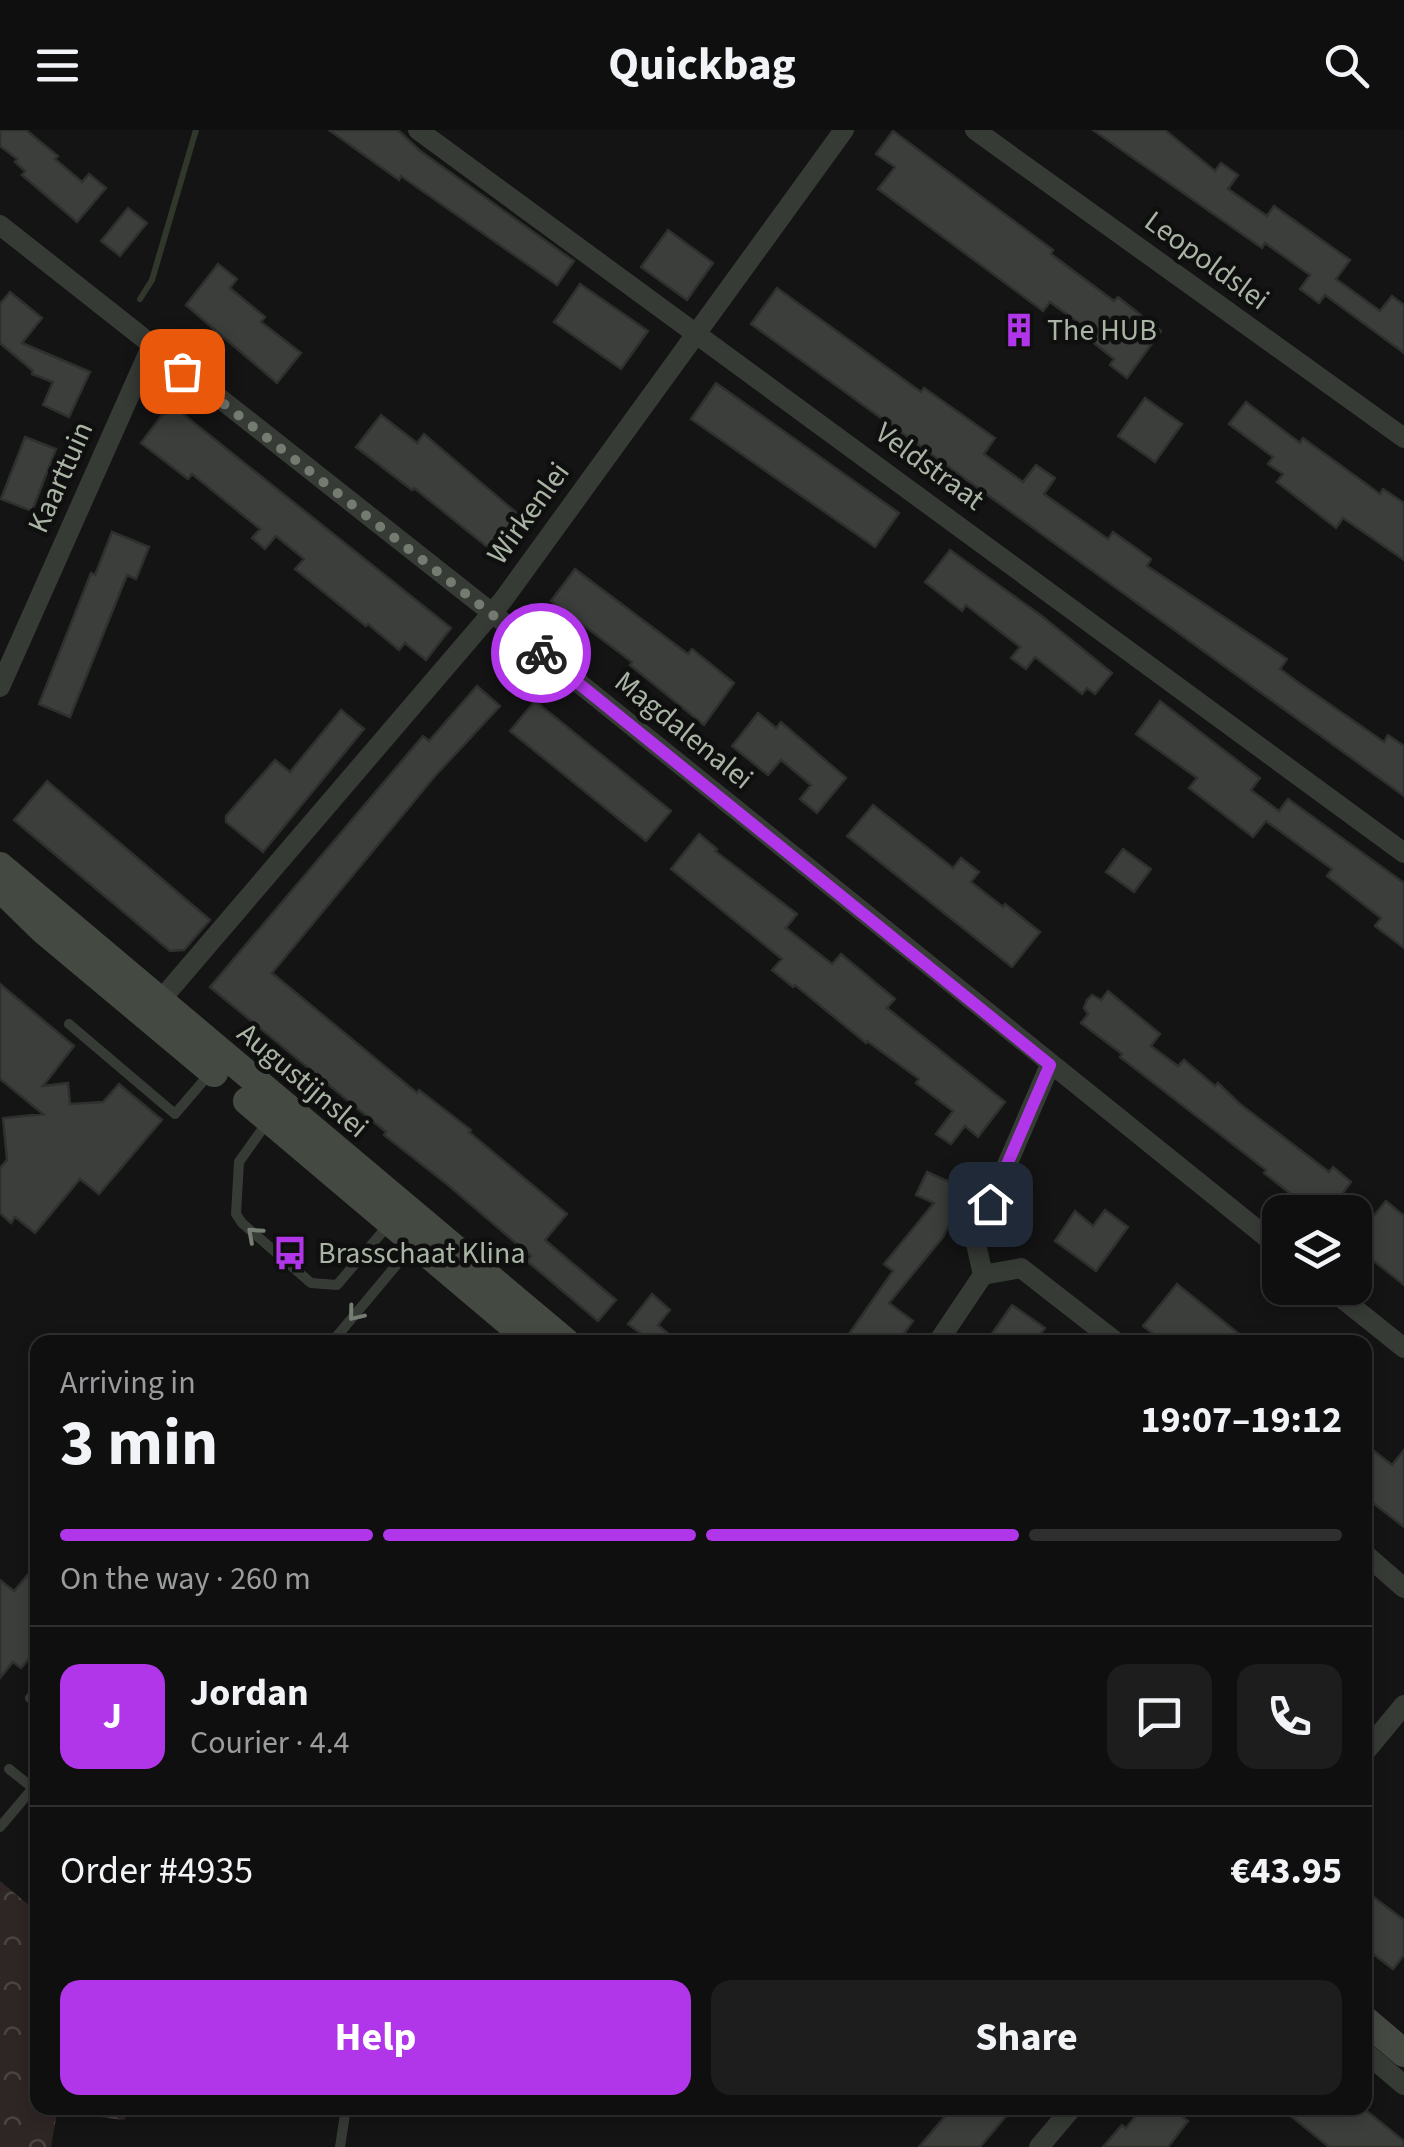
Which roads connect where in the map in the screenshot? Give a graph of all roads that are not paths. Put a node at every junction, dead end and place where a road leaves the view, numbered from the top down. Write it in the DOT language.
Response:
graph roads {
  1 [pos="418,130"];
  2 [pos="844,130"];
  3 [pos="975,130"];
  4 [pos="0,225"];
  5 [pos="696,331"];
  6 [pos="151,347"];
  7 [pos="1404,438"];
  8 [pos="492,613"];
  9 [pos="0,687"];
  10 [pos="1404,853"];
  11 [pos="0,866"];
  12 [pos="0,888"];
  13 [pos="159,1002"];
  14 [pos="68,1024"];
  15 [pos="1050,1065"];
  16 [pos="212,1072"];
  17 [pos="269,1108"];
  18 [pos="390,1223"];
  19 [pos="1262,1234"];
  20 [pos="422,1242"];
  21 [pos="983,1274"];
  22 [pos="1350,1305"];
  23 [pos="338,1335"];
  24 [pos="546,1335"];
  25 [pos="547,1335"];
  26 [pos="943,1335"];
  27 [pos="1107,1335"];
  28 [pos="1404,1348"];
  29 [pos="1372,1560"];
  30 [pos="1404,1588"];
  31 [pos="1404,1705"];
  32 [pos="1372,1744"];
  33 [pos="9,1769"];
  34 [pos="30,1786"];
  35 [pos="30,1792"];
  36 [pos="0,1827"];
  37 [pos="1372,2026"];
  38 [pos="1404,2053"];
  39 [pos="1372,2058"];
  40 [pos="1404,2084"];
  41 [pos="345,2115"];
  42 [pos="1066,2115"];
  43 [pos="340,2147"];
  44 [pos="1040,2147"];
  1 -- 5 [label="street, Veldstraat"];
  2 -- 5 [label="street, Wirkenlei"];
  3 -- 7 [label="street, Leopoldslei"];
  4 -- 6 [label="street, Magdalenalei"];
  5 -- 8 [label="street, Wirkenlei"];
  5 -- 10 [label="street, Veldstraat"];
  6 -- 8 [label="street, Magdalenalei"];
  6 -- 9 [label="street, Kaarttuin"];
  8 -- 13 [label="street, Wirkenlei"];
  8 -- 15 [label="street, Magdalenalei"];
  11 -- 13 [label="street, Augustijnslei"];
  12 -- 16 [label="street, Augustijnslei"];
  13 -- 17 [label="street, Augustijnslei"];
  14 -- 16 [label="lane"];
  15 -- 19 [label="street, Magdalenalei"];
  15 -- 21 [label="street"];
  16 -- 17 [label="street, Augustijnslei"];
  17 -- 18 [label="street, Augustijnslei"];
  18 -- 17 [label="lane, one-way"];
  17 -- 25 [label="street, Augustijnslei"];
  18 -- 20 [label="street, Augustijnslei"];
  20 -- 23 [label="lane, one-way"];
  20 -- 24 [label="street, Augustijnslei"];
  21 -- 26 [label="street"];
  21 -- 27 [label="street"];
  22 -- 28 [label="street"];
  29 -- 30 [label="street"];
  31 -- 32 [label="street"];
  33 -- 34 [label="lane"];
  35 -- 36 [label="lane"];
  37 -- 38 [label="street"];
  39 -- 40 [label="street"];
  41 -- 43 [label="lane"];
  42 -- 44 [label="street"];
}
